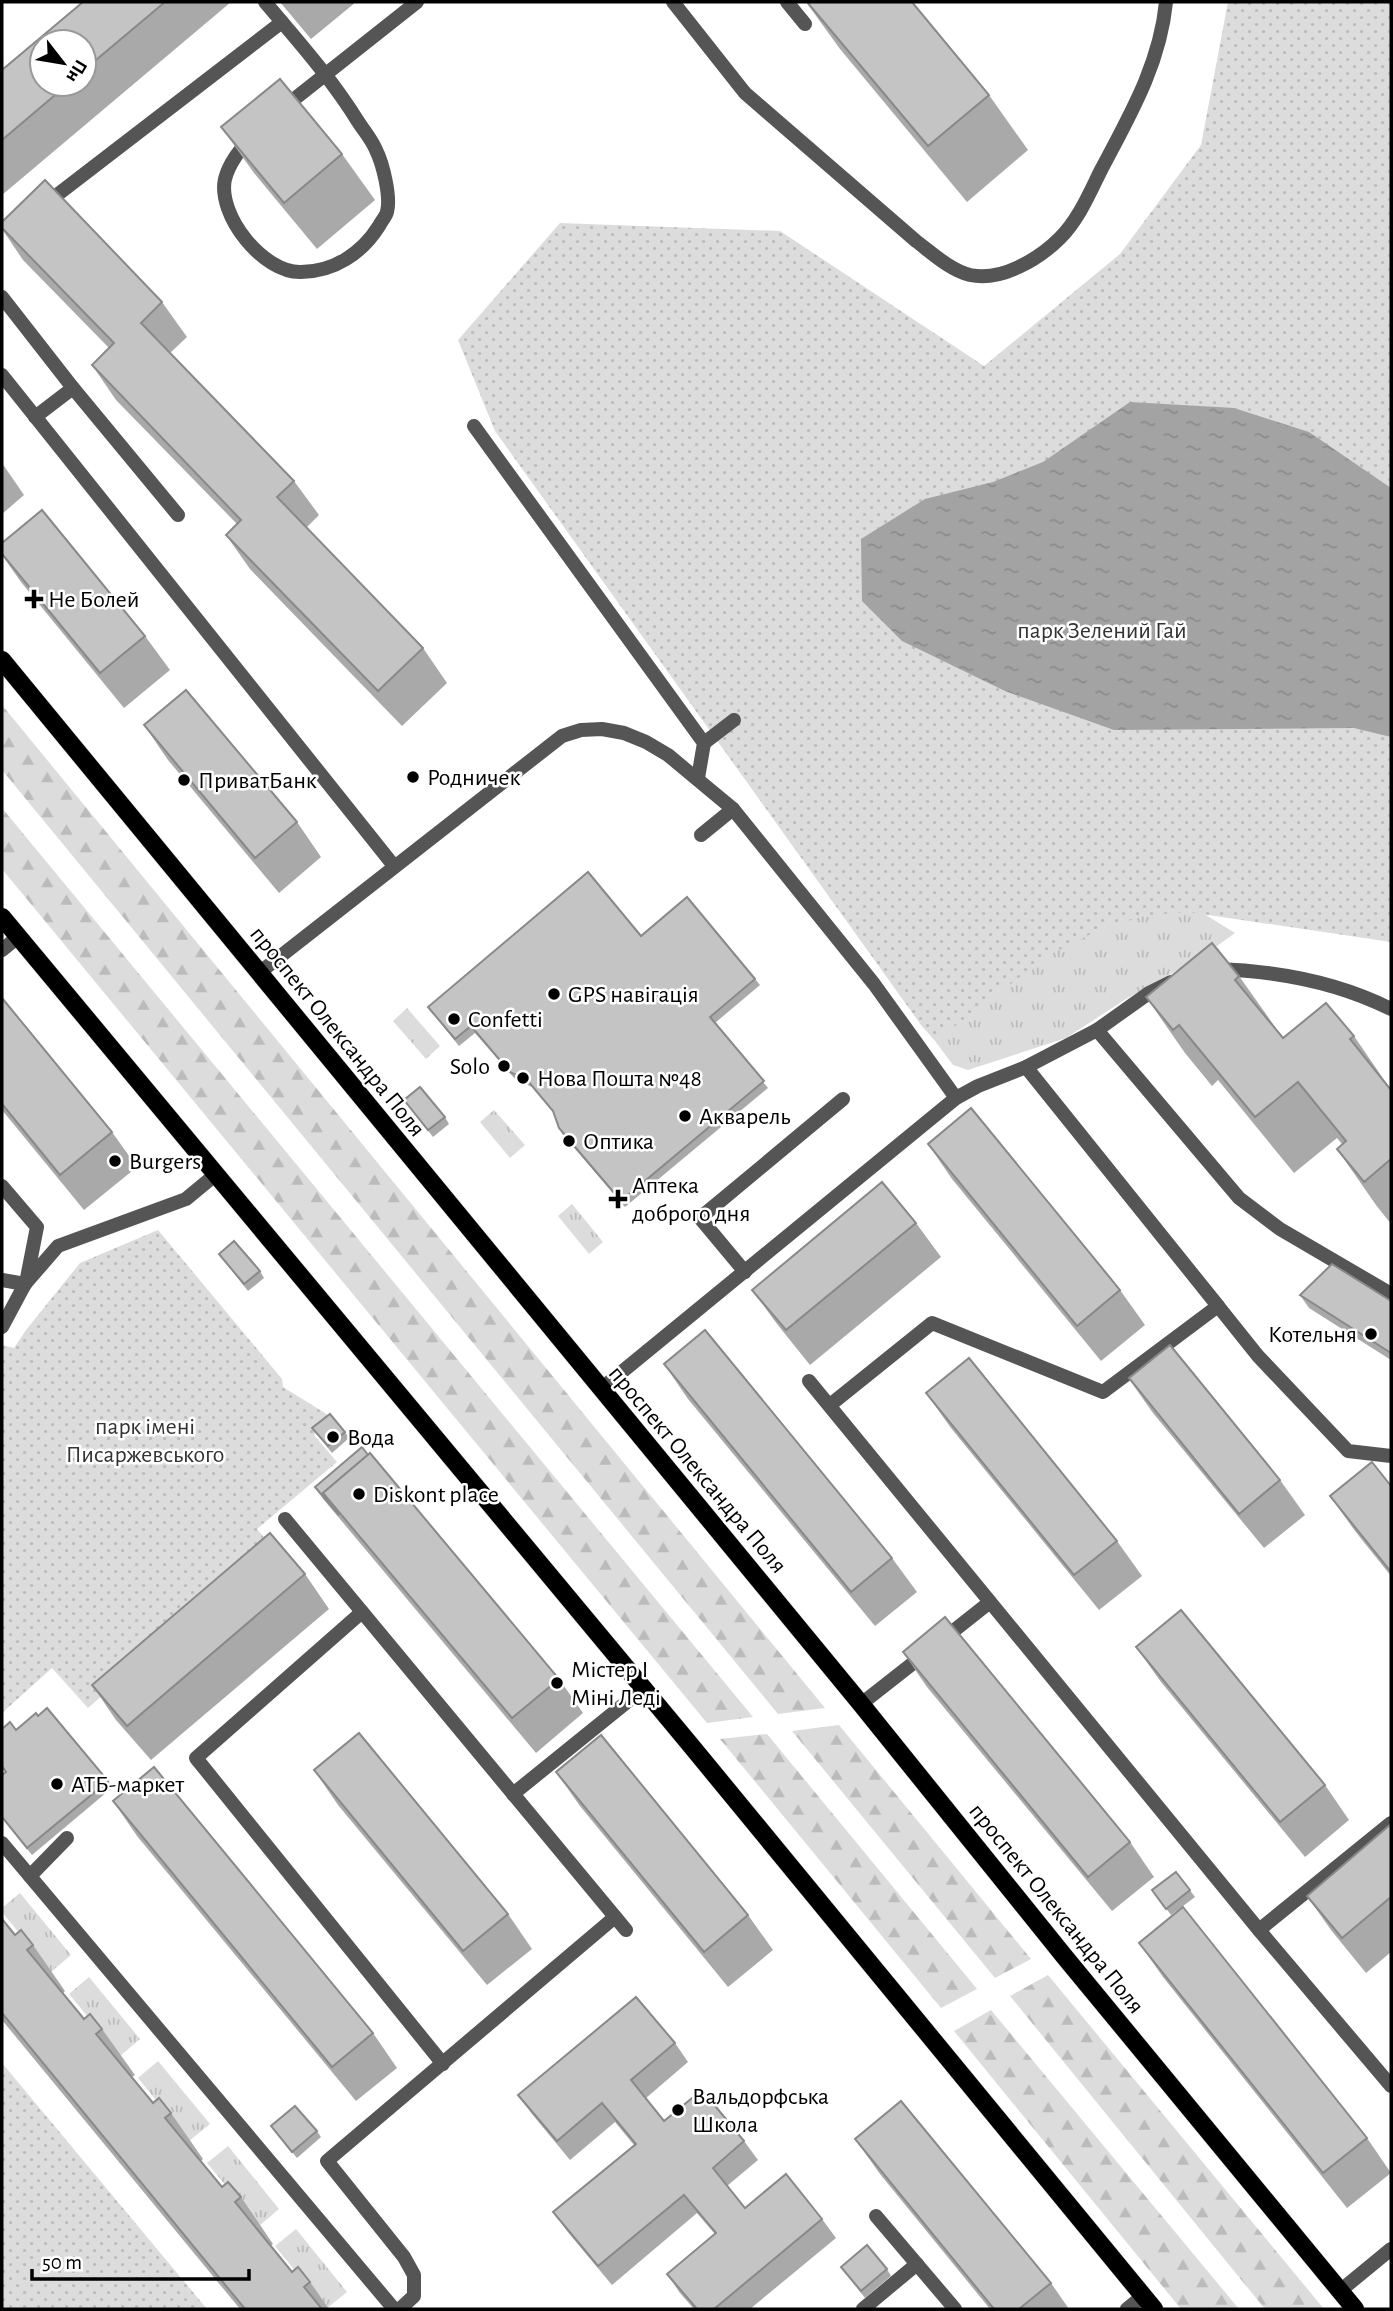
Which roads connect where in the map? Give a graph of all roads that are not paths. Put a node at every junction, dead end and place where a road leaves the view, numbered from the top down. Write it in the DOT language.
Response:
graph roads {
  1 [pos="265,2"];
  2 [pos="417,2"];
  3 [pos="673,2"];
  4 [pos="787,2"];
  5 [pos="1167,2"];
  6 [pos="282,22"];
  7 [pos="805,24"];
  8 [pos="327,75"];
  9 [pos="34,213"];
  10 [pos="2,297"];
  11 [pos="2,375"];
  12 [pos="73,388"];
  13 [pos="35,417"];
  14 [pos="474,426"];
  15 [pos="178,515"];
  16 [pos="2,660"];
  17 [pos="734,720"];
  18 [pos="704,743"];
  19 [pos="698,778"];
  20 [pos="733,809"];
  21 [pos="701,835"];
  22 [pos="394,866"];
  23 [pos="2,917"];
  24 [pos="18,937"];
  25 [pos="2,950"];
  26 [pos="1200,971"];
  27 [pos="259,973"];
  28 [pos="1181,977"];
  29 [pos="1391,1009"];
  30 [pos="1097,1030"];
  31 [pos="1026,1067"];
  32 [pos="956,1098"];
  33 [pos="843,1099"];
  34 [pos="215,1175"];
  35 [pos="2,1186"];
  36 [pos="745,1272"];
  37 [pos="2,1280"];
  38 [pos="25,1284"];
  39 [pos="1391,1294"];
  40 [pos="1218,1306"];
  41 [pos="2,1327"];
  42 [pos="809,1381"];
  43 [pos="601,1389"];
  44 [pos="830,1405"];
  45 [pos="1391,1456"];
  46 [pos="285,1519"];
  47 [pos="990,1602"];
  48 [pos="362,1612"];
  49 [pos="643,1689"];
  50 [pos="861,1704"];
  51 [pos="513,1794"];
  52 [pos="1391,1823"];
  53 [pos="67,1838"];
  54 [pos="2,1843"];
  55 [pos="30,1876"];
  56 [pos="615,1917"];
  57 [pos="626,1930"];
  58 [pos="1259,1930"];
  59 [pos="443,2064"];
  60 [pos="1391,2086"];
  61 [pos="876,2216"];
  62 [pos="1391,2249"];
  63 [pos="917,2264"];
  64 [pos="1340,2291"];
  65 [pos="1148,2303"];
  66 [pos="394,2309"];
  67 [pos="400,2309"];
  68 [pos="863,2309"];
  69 [pos="955,2309"];
  70 [pos="1127,2309"];
  71 [pos="1355,2309"];
  1 -- 6 [label="lane"];
  2 -- 8 [label="lane"];
  3 -- 5 [label="lane"];
  4 -- 7 [label="lane"];
  6 -- 8 [label="lane"];
  6 -- 9 [label="lane"];
  8 -- 8 [label="lane"];
  10 -- 12 [label="lane"];
  11 -- 13 [label="lane"];
  12 -- 13 [label="lane"];
  12 -- 15 [label="lane"];
  13 -- 22 [label="lane"];
  14 -- 18 [label="lane"];
  16 -- 27 [label="main road, проспект Олександра Поля"];
  17 -- 18 [label="lane"];
  18 -- 19 [label="lane"];
  19 -- 20 [label="lane"];
  19 -- 22 [label="lane"];
  20 -- 21 [label="lane"];
  20 -- 32 [label="lane"];
  22 -- 27 [label="lane"];
  23 -- 24 [label="main road"];
  24 -- 25 [label="lane"];
  24 -- 34 [label="main road"];
  26 -- 29 [label="lane"];
  27 -- 43 [label="main road, проспект Олександра Поля"];
  28 -- 30 [label="lane"];
  30 -- 31 [label="lane"];
  30 -- 39 [label="lane"];
  31 -- 32 [label="lane"];
  31 -- 40 [label="lane"];
  32 -- 36 [label="lane"];
  33 -- 36 [label="lane"];
  34 -- 38 [label="lane"];
  34 -- 49 [label="main road"];
  35 -- 38 [label="lane"];
  36 -- 43 [label="lane"];
  37 -- 38 [label="lane"];
  38 -- 41 [label="lane"];
  40 -- 44 [label="lane"];
  40 -- 45 [label="lane"];
  42 -- 44 [label="lane"];
  43 -- 50 [label="main road, проспект Олександра Поля"];
  44 -- 47 [label="lane"];
  46 -- 48 [label="lane"];
  47 -- 50 [label="lane"];
  47 -- 58 [label="lane"];
  48 -- 51 [label="lane"];
  48 -- 59 [label="lane"];
  49 -- 51 [label="lane"];
  49 -- 65 [label="main road"];
  50 -- 64 [label="main road, проспект Олександра Поля"];
  51 -- 56 [label="lane"];
  52 -- 58 [label="lane"];
  53 -- 55 [label="lane"];
  54 -- 55 [label="lane"];
  55 -- 66 [label="lane"];
  56 -- 57 [label="lane"];
  56 -- 59 [label="lane"];
  58 -- 60 [label="lane"];
  59 -- 67 [label="lane"];
  61 -- 63 [label="lane"];
  62 -- 64 [label="lane"];
  63 -- 68 [label="lane"];
  63 -- 69 [label="lane"];
  64 -- 71 [label="main road, проспект Олександра Поля"];
  65 -- 70 [label="lane"];
}
